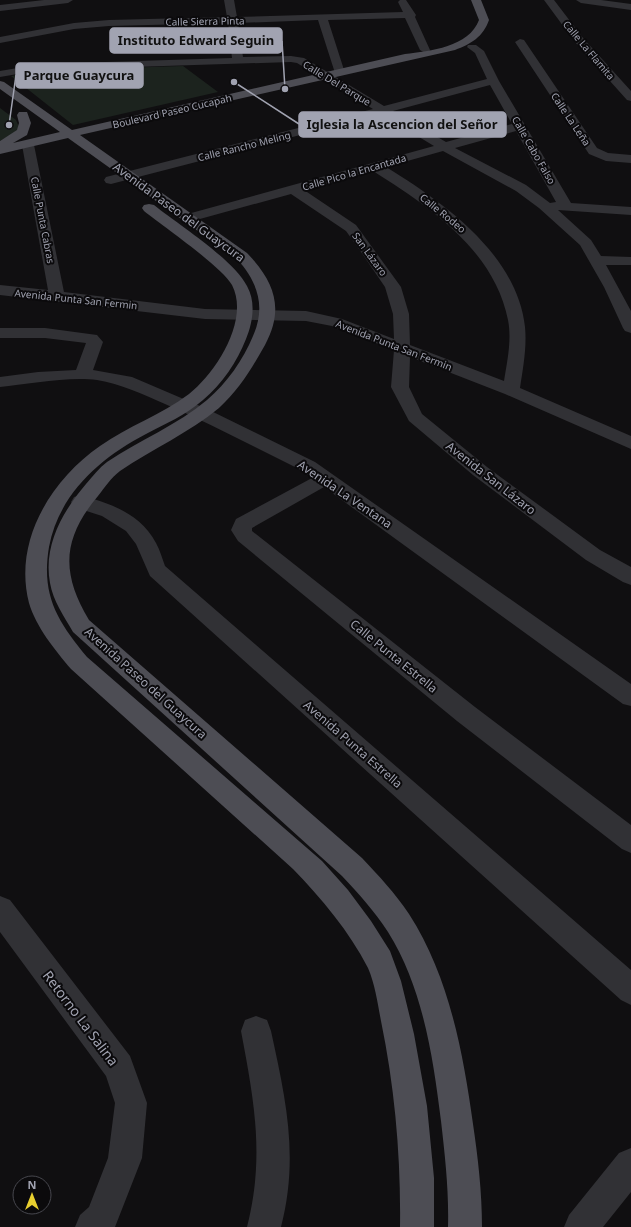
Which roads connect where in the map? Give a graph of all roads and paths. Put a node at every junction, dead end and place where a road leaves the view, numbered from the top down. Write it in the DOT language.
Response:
graph roads {
  1 [pos="68,0"];
  2 [pos="229,0"];
  3 [pos="402,0"];
  4 [pos="476,0"];
  5 [pos="549,0"];
  6 [pos="581,0"];
  7 [pos="0,7"];
  8 [pos="631,7"];
  9 [pos="411,15"];
  10 [pos="322,17"];
  11 [pos="233,20"];
  12 [pos="484,20"];
  13 [pos="468,28"];
  14 [pos="0,40"];
  15 [pos="520,42"];
  16 [pos="456,46"];
  17 [pos="476,49"];
  18 [pos="425,50"];
  19 [pos="405,57"];
  20 [pos="238,60"];
  21 [pos="212,61"];
  22 [pos="251,67"];
  23 [pos="340,73"];
  24 [pos="0,74"];
  25 [pos="327,76"];
  26 [pos="493,81"];
  27 [pos="0,84"];
  28 [pos="629,94"];
  29 [pos="0,98"];
  30 [pos="382,110"];
  31 [pos="23,115"];
  32 [pos="519,126"];
  33 [pos="63,136"];
  34 [pos="28,144"];
  35 [pos="0,147"];
  36 [pos="445,147"];
  37 [pos="0,150"];
  38 [pos="631,159"];
  39 [pos="375,166"];
  40 [pos="120,178"];
  41 [pos="293,189"];
  42 [pos="544,205"];
  43 [pos="566,207"];
  44 [pos="631,211"];
  45 [pos="189,218"];
  46 [pos="595,260"];
  47 [pos="631,261"];
  48 [pos="0,290"];
  49 [pos="57,296"];
  50 [pos="244,315"];
  51 [pos="269,315"];
  52 [pos="631,328"];
  53 [pos="0,333"];
  54 [pos="401,347"];
  55 [pos="83,375"];
  56 [pos="0,382"];
  57 [pos="511,390"];
  58 [pos="192,409"];
  59 [pos="631,444"];
  60 [pos="326,478"];
  61 [pos="81,502"];
  62 [pos="631,576"];
  63 [pos="631,697"];
  64 [pos="631,841"];
  65 [pos="0,909"];
  66 [pos="631,990"];
  67 [pos="256,1031"];
  68 [pos="631,1165"];
  69 [pos="92,1227"];
  70 [pos="264,1227"];
  71 [pos="417,1227"];
  72 [pos="465,1227"];
  73 [pos="581,1227"];
  1 -- 7 [label="street"];
  2 -- 11 [label="street"];
  3 -- 9 [label="street"];
  4 -- 12 [label="main road"];
  5 -- 28 [label="street, Calle La Flamita"];
  6 -- 8 [label="street"];
  9 -- 10 [label="street, Calle Sierra Pinta"];
  9 -- 18 [label="street"];
  10 -- 11 [label="street, Calle Sierra Pinta"];
  10 -- 23 [label="street"];
  11 -- 14 [label="street, Calle Sierra Pinta"];
  11 -- 20 [label="street"];
  12 -- 16 [label="main road"];
  12 -- 17 [label="main road"];
  13 -- 18 [label="main road"];
  15 -- 38 [label="street, Calle La Leña"];
  16 -- 17 [label="main road"];
  16 -- 19 [label="main road"];
  17 -- 26 [label="street, Calle Cabo Falso"];
  18 -- 19 [label="main road"];
  19 -- 23 [label="main road, Boulevard Paseo Cucapah"];
  20 -- 21 [label="street, Calle Del Parque"];
  20 -- 25 [label="street, Calle Del Parque"];
  21 -- 22 [label="street"];
  21 -- 24 [label="street, Calle Del Parque"];
  23 -- 25 [label="main road, Boulevard Paseo Cucapah"];
  25 -- 30 [label="street, Calle Del Parque"];
  25 -- 33 [label="main road, Boulevard Paseo Cucapah"];
  26 -- 30 [label="street, Calle Rancho Meling"];
  26 -- 32 [label="street, Calle Cabo Falso"];
  27 -- 33 [label="main road, Avenida Paseo del Guaycura"];
  29 -- 31 [label="main road, Avenida Paseo del Guaycura"];
  30 -- 36 [label="street, Calle Del Parque"];
  30 -- 40 [label="street, Calle Rancho Meling"];
  31 -- 33 [label="main road, Avenida Paseo del Guaycura"];
  31 -- 35 [label="main road"];
  32 -- 36 [label="street, Calle Pico la Encantada"];
  32 -- 43 [label="street, Calle Cabo Falso"];
  33 -- 34 [label="main road, Boulevard Paseo Cucapah"];
  33 -- 40 [label="main road, Avenida Paseo del Guaycura"];
  34 -- 37 [label="main road, Boulevard Paseo Cucapah"];
  34 -- 49 [label="street, Calle Punta Cabras"];
  36 -- 39 [label="street, Calle Pico la Encantada"];
  36 -- 42 [label="street, Calle Del Parque"];
  39 -- 41 [label="street, Calle Pico la Encantada"];
  39 -- 57 [label="street, Calle Rodeo"];
  40 -- 45 [label="main road, Avenida Paseo del Guaycura"];
  40 -- 50 [label="main road, Avenida Paseo del Guaycura"];
  41 -- 45 [label="street, Calle Pico la Encantada"];
  41 -- 54 [label="street, San Lázaro"];
  42 -- 43 [label="street"];
  42 -- 46 [label="street, Calle Del Parque"];
  43 -- 44 [label="street"];
  45 -- 51 [label="main road, Avenida Paseo del Guaycura"];
  46 -- 47 [label="street"];
  46 -- 52 [label="street, Calle Del Parque"];
  48 -- 49 [label="street, Avenida Punta San Fermin"];
  49 -- 50 [label="street, Avenida Punta San Fermin"];
  50 -- 51 [label="street, Avenida Punta San Fermin"];
  50 -- 58 [label="main road, Avenida Paseo del Guaycura"];
  51 -- 54 [label="street, Avenida Punta San Fermin"];
  51 -- 58 [label="main road, Avenida Paseo del Guaycura"];
  53 -- 55 [label="street"];
  54 -- 57 [label="street, Avenida Punta San Fermin"];
  54 -- 62 [label="street, Avenida San Lázaro"];
  55 -- 56 [label="street, Avenida La Ventana"];
  55 -- 58 [label="street, Avenida La Ventana"];
  57 -- 59 [label="street, Avenida Punta San Fermin"];
  58 -- 60 [label="street, Avenida La Ventana"];
  58 -- 61 [label="main road, Avenida Paseo del Guaycura"];
  58 -- 71 [label="main road, Avenida Paseo del Guaycura"];
  60 -- 63 [label="street, Avenida La Ventana"];
  60 -- 64 [label="street, Calle Punta Estrella"];
  61 -- 66 [label="street, Avenida Punta Estrella"];
  61 -- 72 [label="main road, Avenida Paseo del Guaycura"];
  65 -- 69 [label="street, Retorno La Salina"];
  67 -- 70 [label="street"];
  68 -- 73 [label="street"];
}
